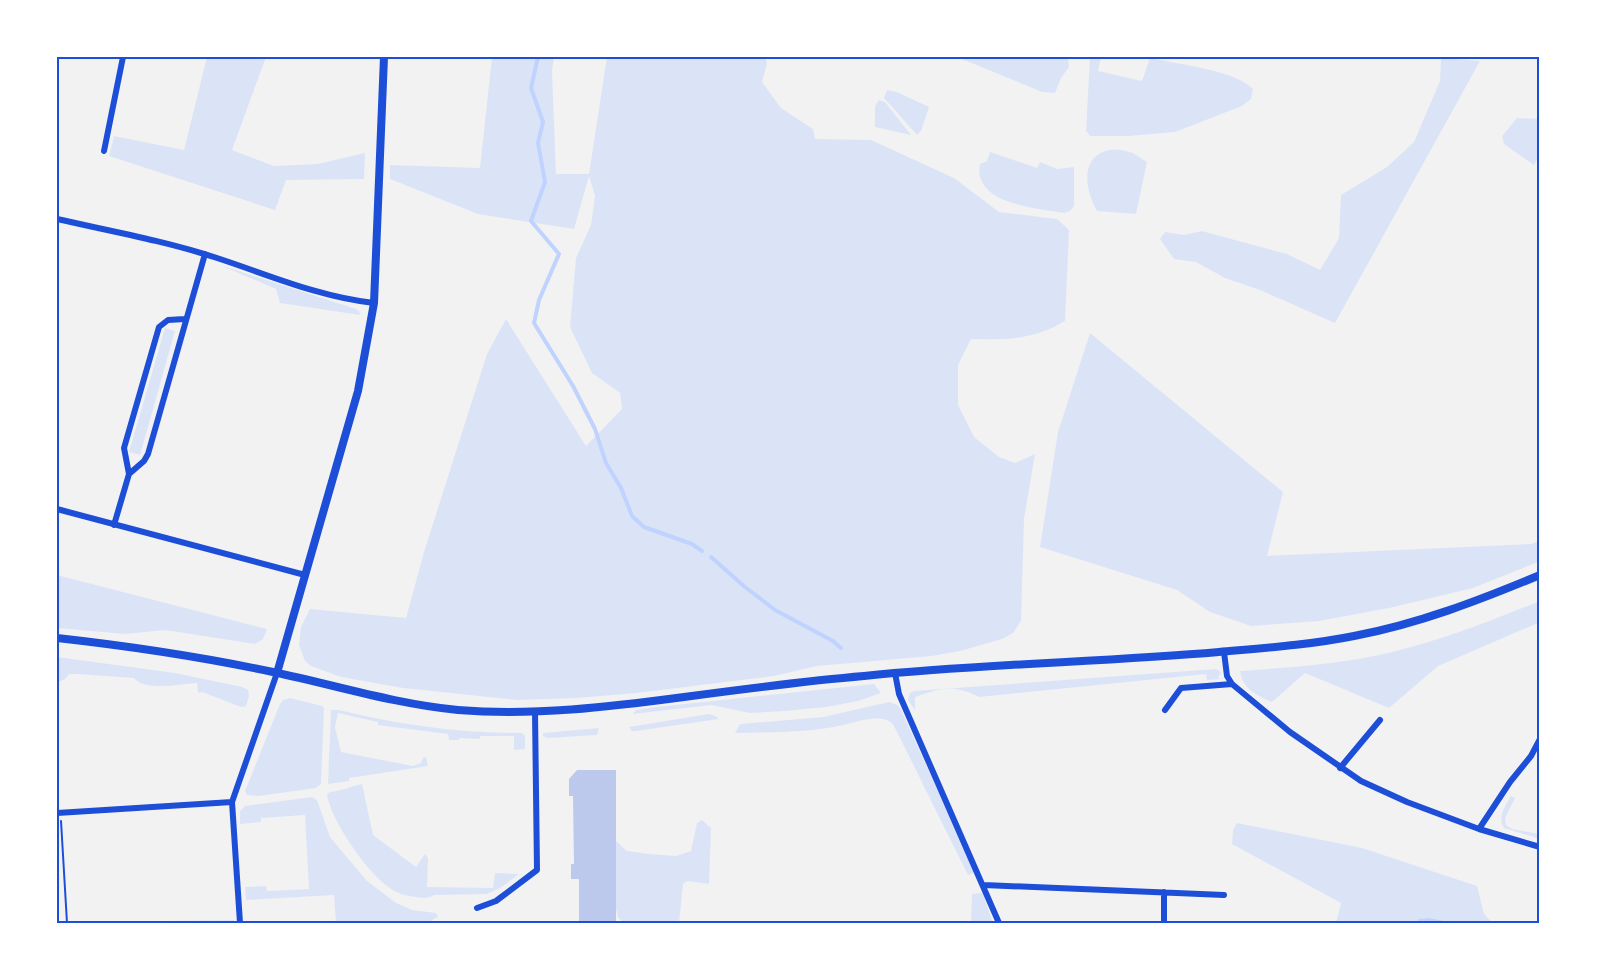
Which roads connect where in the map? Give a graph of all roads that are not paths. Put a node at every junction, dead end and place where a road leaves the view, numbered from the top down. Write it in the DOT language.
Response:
graph roads {
  1 [pos="123,57"];
  2 [pos="384,57"];
  3 [pos="104,151"];
  4 [pos="57,219"];
  5 [pos="205,254"];
  6 [pos="375,303"];
  7 [pos="185,319"];
  8 [pos="129,474"];
  9 [pos="57,509"];
  10 [pos="114,525"];
  11 [pos="304,575"];
  12 [pos="1540,575"];
  13 [pos="57,638"];
  14 [pos="1224,652"];
  15 [pos="277,673"];
  16 [pos="895,673"];
  17 [pos="1233,684"];
  18 [pos="1165,710"];
  19 [pos="535,712"];
  20 [pos="1380,720"];
  21 [pos="1540,739"];
  22 [pos="1340,768"];
  23 [pos="232,802"];
  24 [pos="59,813"];
  25 [pos="1479,829"];
  26 [pos="1540,847"];
  27 [pos="984,885"];
  28 [pos="1164,892"];
  29 [pos="1224,895"];
  30 [pos="477,908"];
  31 [pos="240,923"];
  32 [pos="999,923"];
  33 [pos="1164,923"];
  1 -- 3 [label="street"];
  2 -- 6 [label="street"];
  4 -- 5 [label="street"];
  5 -- 6 [label="street"];
  5 -- 7 [label="street"];
  6 -- 11 [label="street"];
  7 -- 8 [label="street"];
  7 -- 8 [label="street"];
  8 -- 10 [label="street"];
  9 -- 10 [label="street"];
  10 -- 11 [label="street"];
  11 -- 15 [label="street"];
  12 -- 14 [label="main road"];
  13 -- 15 [label="main road"];
  14 -- 16 [label="main road"];
  14 -- 17 [label="street"];
  15 -- 19 [label="main road"];
  15 -- 23 [label="street"];
  16 -- 19 [label="main road"];
  16 -- 27 [label="street"];
  17 -- 18 [label="street"];
  17 -- 22 [label="street"];
  19 -- 30 [label="street"];
  20 -- 22 [label="street"];
  21 -- 25 [label="street"];
  22 -- 25 [label="street"];
  23 -- 24 [label="street"];
  23 -- 31 [label="street"];
  25 -- 26 [label="street"];
  27 -- 28 [label="street"];
  27 -- 32 [label="street"];
  28 -- 29 [label="street"];
  28 -- 33 [label="street"];
}
